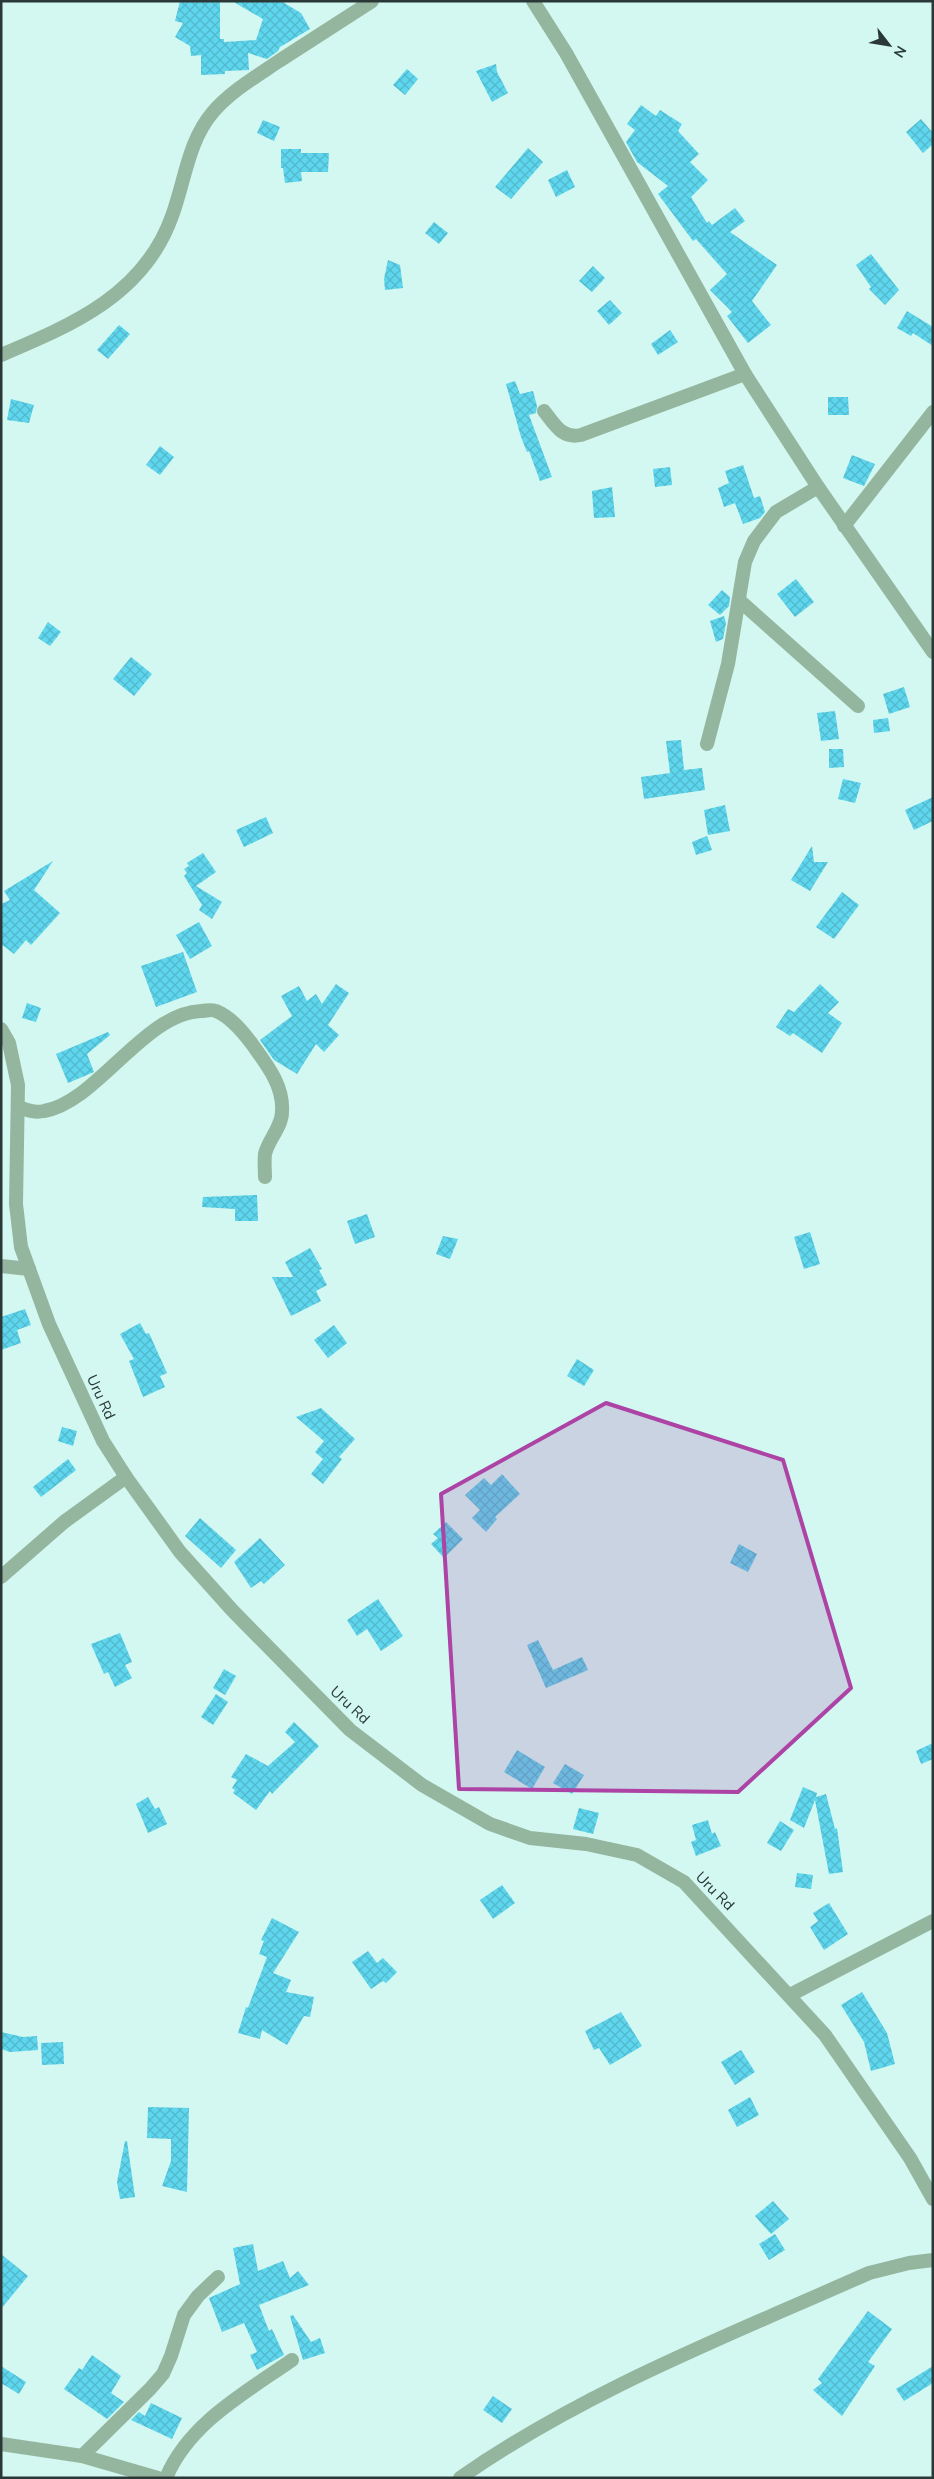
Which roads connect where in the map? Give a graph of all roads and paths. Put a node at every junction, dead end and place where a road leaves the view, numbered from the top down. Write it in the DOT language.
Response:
graph roads {
  1 [pos="372,1"];
  2 [pos="534,1"];
  3 [pos="1,355"];
  4 [pos="744,374"];
  5 [pos="544,411"];
  6 [pos="933,412"];
  7 [pos="818,487"];
  8 [pos="844,526"];
  9 [pos="740,601"];
  10 [pos="933,652"];
  11 [pos="858,706"];
  12 [pos="707,744"];
  13 [pos="1,1029"];
  14 [pos="18,1107"];
  15 [pos="265,1177"];
  16 [pos="1,1266"];
  17 [pos="29,1269"];
  18 [pos="126,1477"];
  19 [pos="1,1577"];
  20 [pos="933,1921"];
  21 [pos="790,1995"];
  22 [pos="933,2199"];
  23 [pos="933,2260"];
  24 [pos="218,2277"];
  25 [pos="292,2360"];
  26 [pos="1,2444"];
  27 [pos="82,2456"];
  28 [pos="158,2478"];
  29 [pos="166,2478"];
  30 [pos="460,2478"];
  1 -- 3 [label="street"];
  2 -- 4 [label="street"];
  4 -- 5 [label="street"];
  4 -- 7 [label="street"];
  6 -- 8 [label="street"];
  7 -- 8 [label="street"];
  7 -- 9 [label="street"];
  8 -- 10 [label="street"];
  9 -- 11 [label="street"];
  9 -- 12 [label="street"];
  13 -- 14 [label="street, Uru Rd"];
  14 -- 15 [label="street"];
  14 -- 17 [label="street, Uru Rd"];
  16 -- 17 [label="street"];
  17 -- 18 [label="street, Uru Rd"];
  18 -- 19 [label="street"];
  18 -- 21 [label="street, Uru Rd"];
  20 -- 21 [label="street"];
  21 -- 22 [label="street, Uru Rd"];
  23 -- 30 [label="street"];
  24 -- 27 [label="street"];
  25 -- 29 [label="street"];
  26 -- 27 [label="street"];
  27 -- 28 [label="street"];
}
